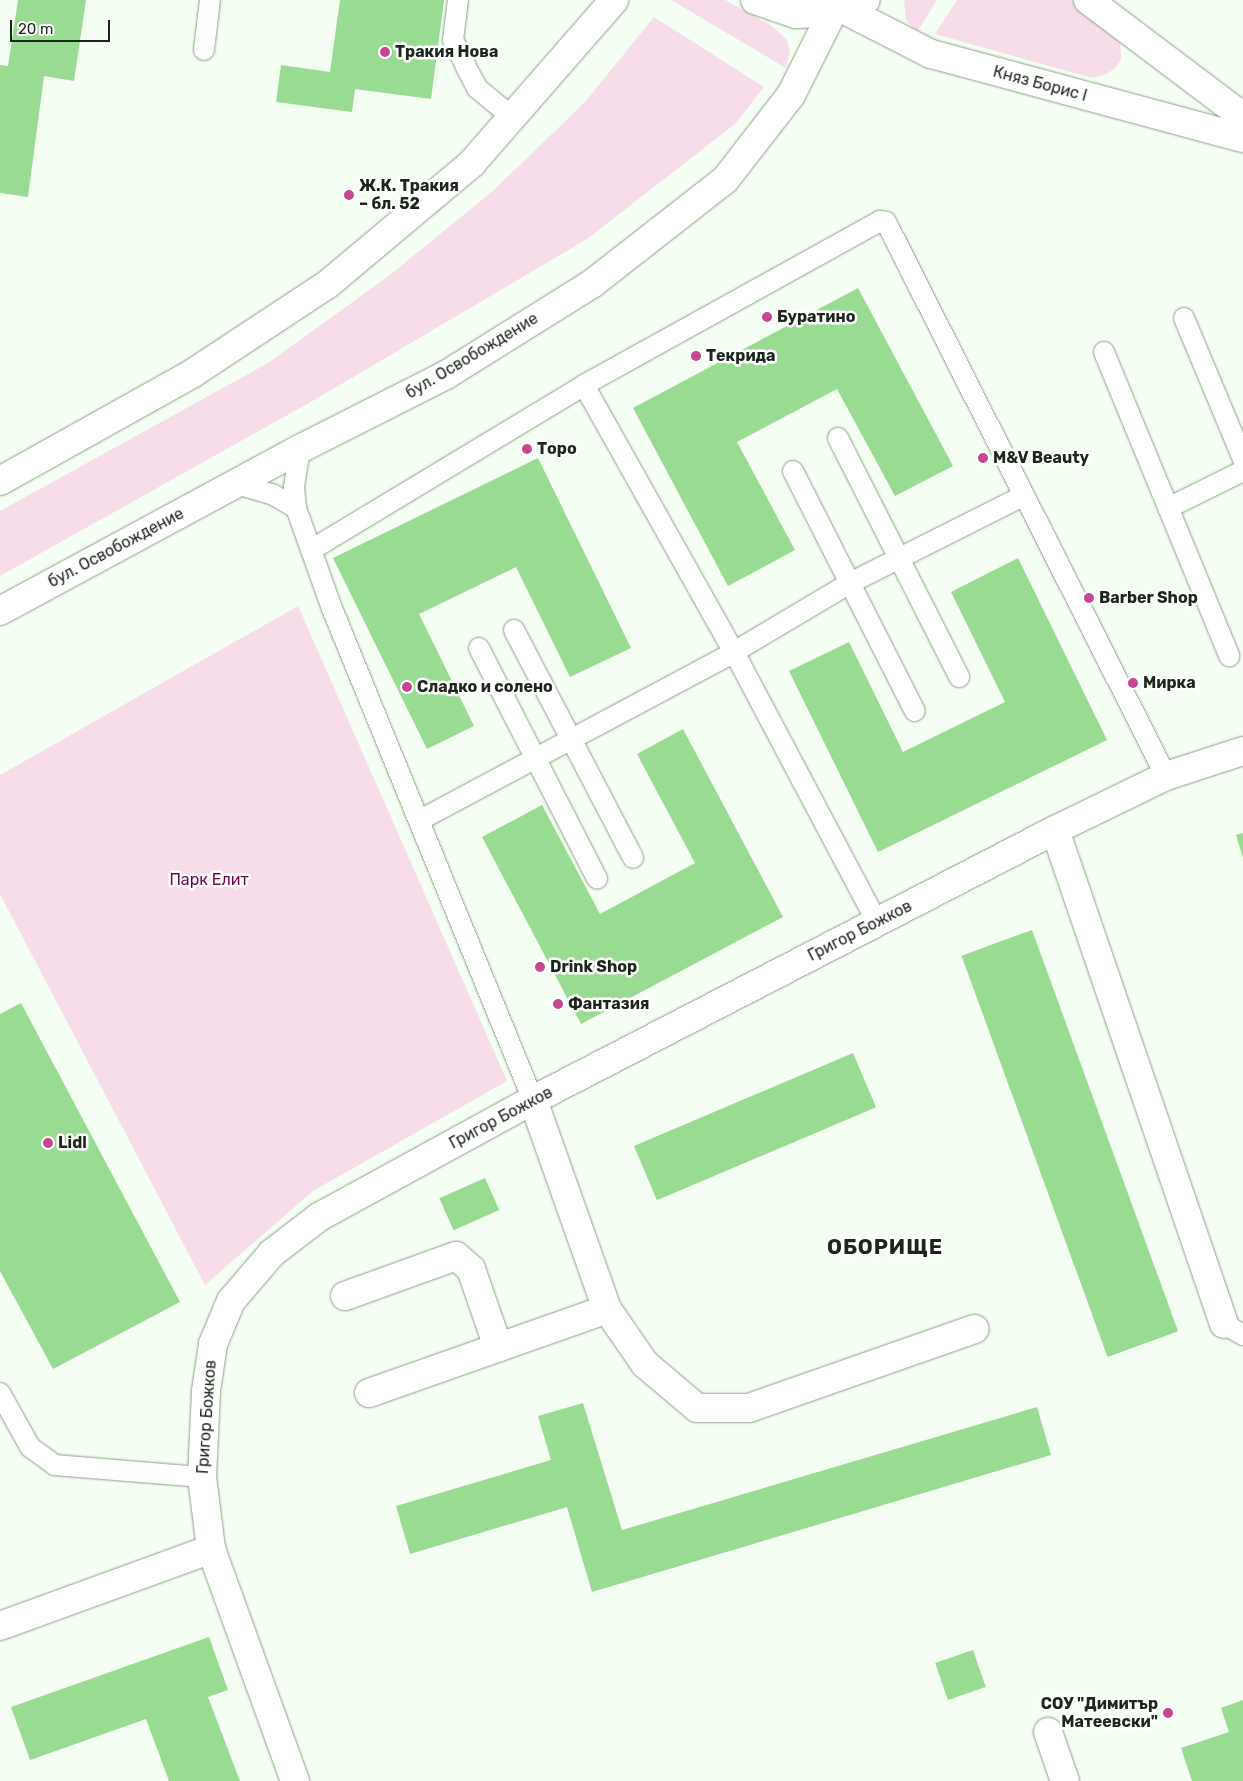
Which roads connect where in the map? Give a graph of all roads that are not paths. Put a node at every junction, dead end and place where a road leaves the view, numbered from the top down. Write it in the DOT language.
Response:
graph roads {
  1 [pos="210,0"];
  2 [pos="458,0"];
  3 [pos="614,0"];
  4 [pos="755,0"];
  5 [pos="1088,0"];
  6 [pos="848,8"];
  7 [pos="204,50"];
  8 [pos="512,117"];
  9 [pos="1243,117"];
  10 [pos="1243,138"];
  11 [pos="1184,318"];
  12 [pos="1104,352"];
  13 [pos="584,385"];
  14 [pos="838,438"];
  15 [pos="300,449"];
  16 [pos="1243,460"];
  17 [pos="794,471"];
  18 [pos="1243,471"];
  19 [pos="0,482"];
  20 [pos="236,484"];
  21 [pos="1023,496"];
  22 [pos="296,508"];
  23 [pos="1168,508"];
  24 [pos="311,550"];
  25 [pos="899,558"];
  26 [pos="850,583"];
  27 [pos="0,611"];
  28 [pos="514,630"];
  29 [pos="479,648"];
  30 [pos="734,652"];
  31 [pos="1229,656"];
  32 [pos="959,678"];
  33 [pos="915,711"];
  34 [pos="571,738"];
  35 [pos="1243,751"];
  36 [pos="535,757"];
  37 [pos="1166,776"];
  38 [pos="420,820"];
  39 [pos="1055,830"];
  40 [pos="633,858"];
  41 [pos="597,879"];
  42 [pos="877,922"];
  43 [pos="533,1100"];
  44 [pos="345,1296"];
  45 [pos="607,1309"];
  46 [pos="975,1329"];
  47 [pos="1233,1330"];
  48 [pos="498,1347"];
  49 [pos="0,1393"];
  50 [pos="369,1393"];
  51 [pos="202,1477"];
  52 [pos="211,1549"];
  53 [pos="0,1626"];
  54 [pos="1048,1732"];
  55 [pos="295,1781"];
  56 [pos="1065,1781"];
  1 -- 7 [label="lane"];
  2 -- 8 [label="lane"];
  3 -- 8 [label="street"];
  4 -- 6 [label="street"];
  5 -- 9 [label="street"];
  6 -- 10 [label="street, Княз Борис I"];
  6 -- 15 [label="street, бул. Освобождение"];
  8 -- 19 [label="street"];
  11 -- 16 [label="lane"];
  12 -- 23 [label="lane"];
  13 -- 21 [label="lane"];
  13 -- 24 [label="lane"];
  13 -- 30 [label="lane"];
  14 -- 25 [label="lane"];
  15 -- 20 [label="street, бул. Освобождение"];
  15 -- 22 [label="lane"];
  17 -- 26 [label="lane"];
  18 -- 23 [label="lane"];
  20 -- 22 [label="lane"];
  20 -- 27 [label="street, бул. Освобождение"];
  21 -- 25 [label="lane"];
  21 -- 37 [label="lane"];
  22 -- 24 [label="lane"];
  23 -- 31 [label="lane"];
  24 -- 38 [label="lane"];
  25 -- 26 [label="lane"];
  25 -- 32 [label="lane"];
  26 -- 30 [label="lane"];
  26 -- 33 [label="lane"];
  28 -- 34 [label="lane"];
  29 -- 36 [label="lane"];
  30 -- 34 [label="lane"];
  30 -- 42 [label="lane"];
  34 -- 36 [label="lane"];
  34 -- 40 [label="lane"];
  35 -- 37 [label="street, Григор Божков"];
  36 -- 38 [label="lane"];
  36 -- 41 [label="lane"];
  37 -- 39 [label="street, Григор Божков"];
  38 -- 43 [label="lane"];
  39 -- 42 [label="street, Григор Божков"];
  39 -- 47 [label="street"];
  42 -- 43 [label="street, Григор Божков"];
  43 -- 45 [label="street"];
  43 -- 51 [label="street, Григор Божков"];
  44 -- 48 [label="street"];
  45 -- 46 [label="street"];
  45 -- 48 [label="street"];
  48 -- 50 [label="street"];
  49 -- 51 [label="lane"];
  51 -- 52 [label="street, Григор Божков"];
  52 -- 53 [label="street"];
  52 -- 55 [label="street, Григор Божков"];
  54 -- 56 [label="street"];
}
